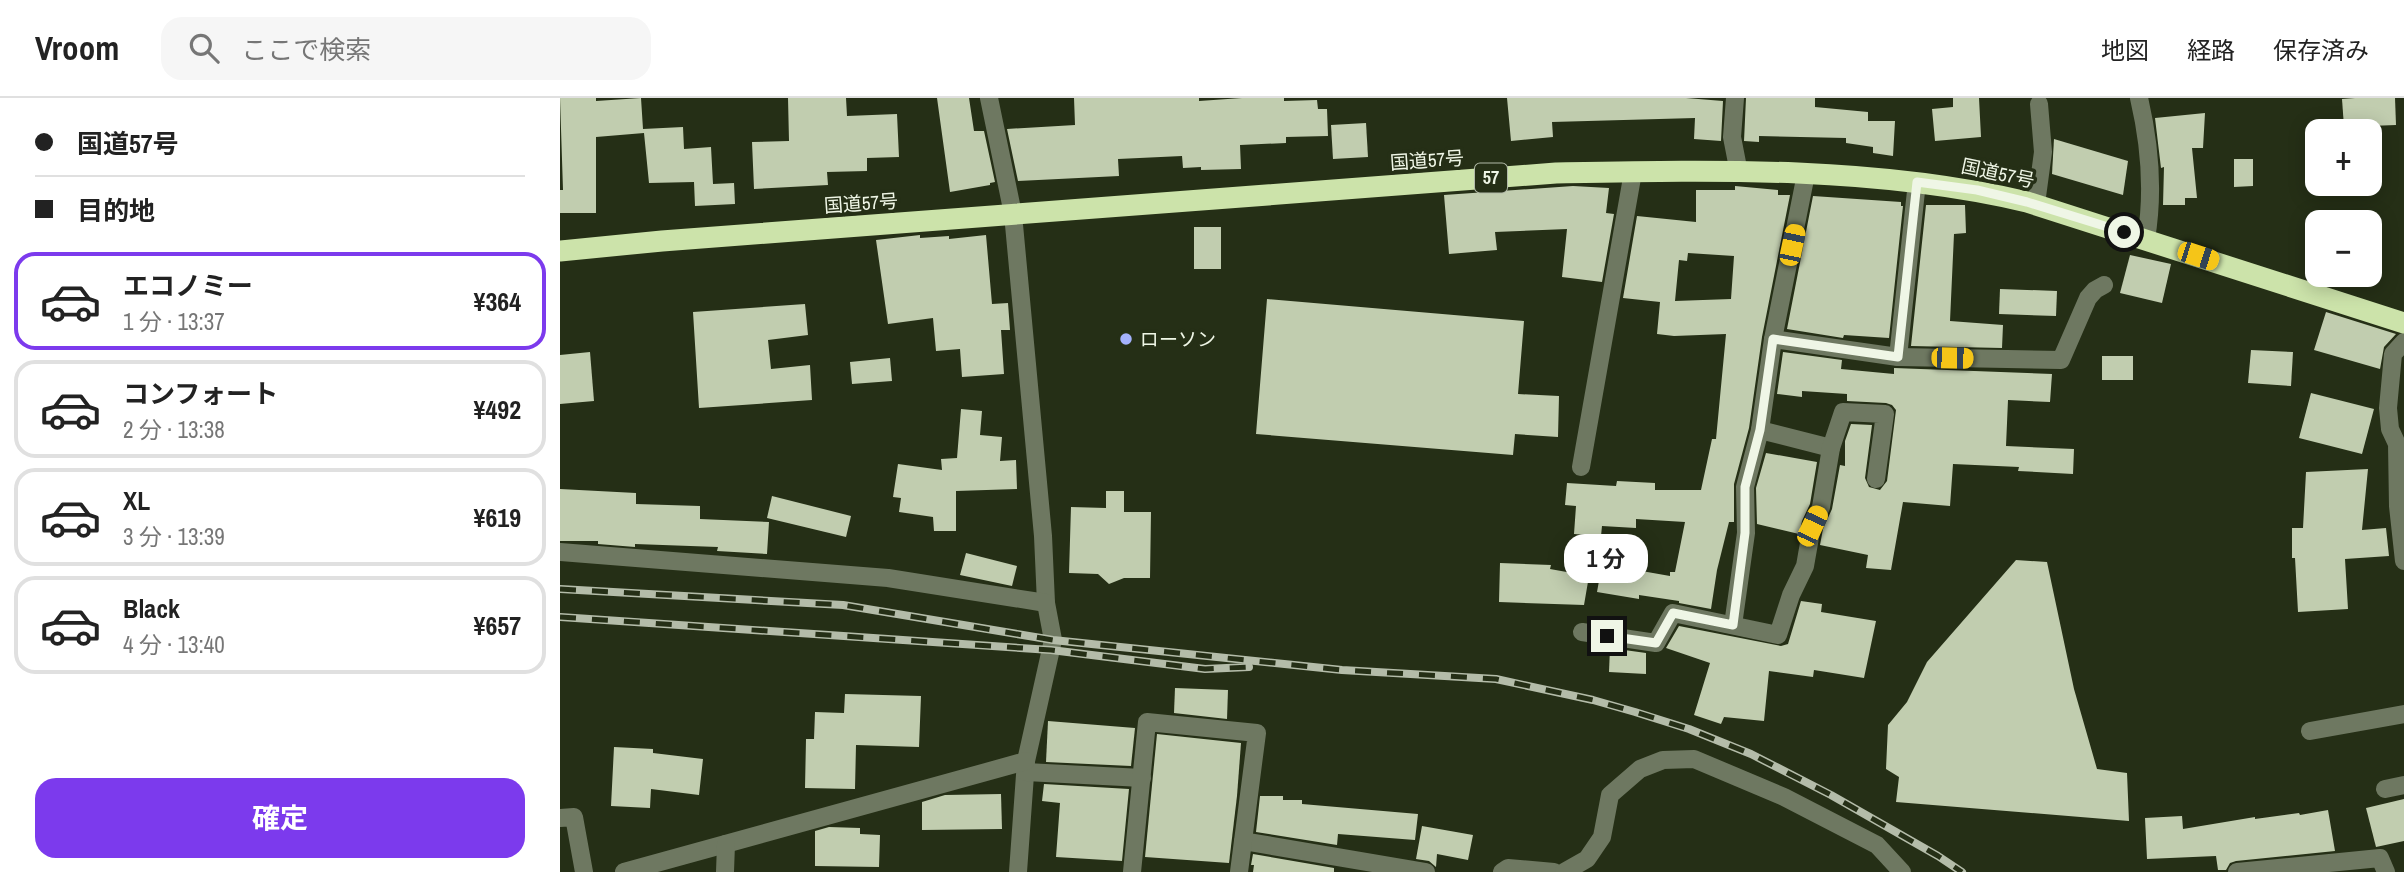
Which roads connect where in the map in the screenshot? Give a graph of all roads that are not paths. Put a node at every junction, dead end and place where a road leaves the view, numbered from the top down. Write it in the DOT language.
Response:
graph roads {
  1 [pos="989,98"];
  2 [pos="1735,98"];
  3 [pos="2139,98"];
  4 [pos="2039,104"];
  5 [pos="1633,172"];
  6 [pos="1739,173"];
  7 [pos="1806,174"];
  8 [pos="1917,182"];
  9 [pos="2036,204"];
  10 [pos="1013,214"];
  11 [pos="2146,239"];
  12 [pos="560,251"];
  13 [pos="2104,285"];
  14 [pos="2404,323"];
  15 [pos="1773,339"];
  16 [pos="2404,342"];
  17 [pos="1898,357"];
  18 [pos="1760,430"];
  19 [pos="2397,444"];
  20 [pos="1831,448"];
  21 [pos="1581,467"];
  22 [pos="2404,471"];
  23 [pos="1876,479"];
  24 [pos="560,552"];
  25 [pos="2404,561"];
  26 [pos="1046,603"];
  27 [pos="1733,625"];
  28 [pos="1582,632"];
  29 [pos="2404,714"];
  30 [pos="2310,731"];
  31 [pos="1026,767"];
  32 [pos="1142,778"];
  33 [pos="2404,785"];
  34 [pos="2385,789"];
  35 [pos="560,818"];
  36 [pos="1243,841"];
  37 [pos="726,844"];
  38 [pos="644,869"];
  39 [pos="584,872"];
  40 [pos="624,872"];
  41 [pos="725,872"];
  42 [pos="1018,872"];
  43 [pos="1132,872"];
  44 [pos="1239,872"];
  45 [pos="1426,872"];
  46 [pos="1502,872"];
  47 [pos="1554,872"];
  48 [pos="1564,872"];
  49 [pos="1902,872"];
  50 [pos="2237,872"];
  51 [pos="2386,872"];
  1 -- 10 [label="street"];
  2 -- 6 [label="street"];
  3 -- 11 [label="street"];
  4 -- 9 [label="street"];
  5 -- 6 [label="highway, 国道57号 / 57"];
  5 -- 10 [label="highway, 国道57号 / 57"];
  5 -- 21 [label="street"];
  6 -- 7 [label="highway, 国道57号 / 57"];
  7 -- 8 [label="highway, 国道57号 / 57"];
  7 -- 15 [label="street"];
  8 -- 9 [label="highway, 国道57号 / 57"];
  8 -- 17 [label="street"];
  9 -- 11 [label="highway, 国道57号 / 57"];
  10 -- 12 [label="highway, 国道57号 / 57"];
  10 -- 26 [label="street"];
  11 -- 14 [label="highway, 国道57号 / 57"];
  13 -- 17 [label="street"];
  15 -- 17 [label="street"];
  15 -- 18 [label="street"];
  16 -- 19 [label="street"];
  18 -- 20 [label="street"];
  18 -- 27 [label="street"];
  19 -- 22 [label="street"];
  19 -- 25 [label="street"];
  20 -- 23 [label="street"];
  20 -- 27 [label="street"];
  24 -- 26 [label="street"];
  26 -- 31 [label="street"];
  27 -- 28 [label="street"];
  29 -- 30 [label="street"];
  31 -- 32 [label="street"];
  31 -- 37 [label="street"];
  31 -- 42 [label="street"];
  32 -- 36 [label="street"];
  32 -- 43 [label="street"];
  33 -- 34 [label="street"];
  35 -- 39 [label="street"];
  36 -- 44 [label="street"];
  36 -- 45 [label="street"];
  37 -- 38 [label="street"];
  37 -- 41 [label="street"];
  38 -- 40 [label="street"];
  46 -- 47 [label="street"];
  48 -- 49 [label="street"];
  50 -- 51 [label="street"];
}
